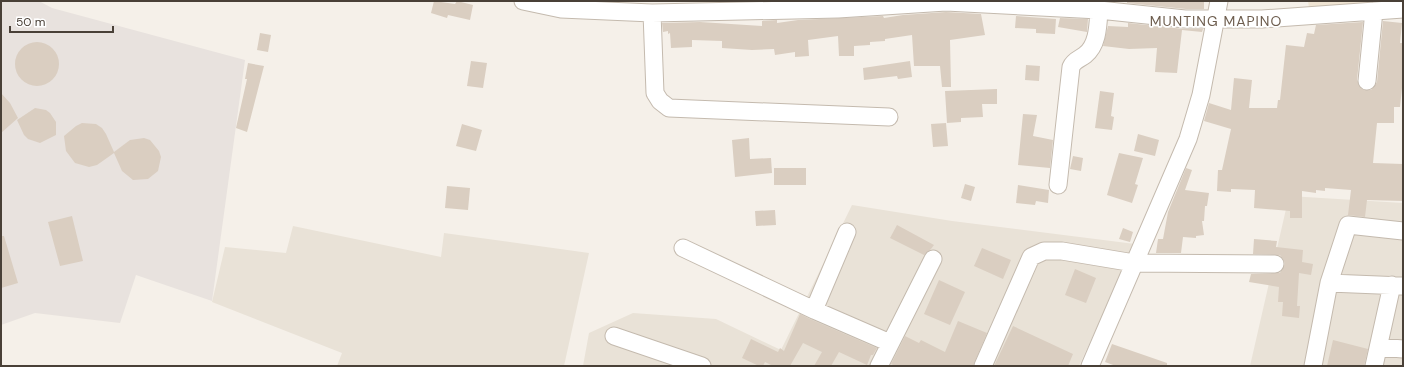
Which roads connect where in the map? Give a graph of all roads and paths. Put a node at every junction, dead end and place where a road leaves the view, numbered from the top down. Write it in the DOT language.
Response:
graph roads {
  1 [pos="523,1"];
  2 [pos="1219,1"];
  3 [pos="692,7"];
  4 [pos="1403,9"];
  5 [pos="1099,10"];
  6 [pos="1374,11"];
  7 [pos="652,13"];
  8 [pos="1217,18"];
  9 [pos="1367,81"];
  10 [pos="890,117"];
  11 [pos="1058,185"];
  12 [pos="1403,231"];
  13 [pos="847,232"];
  14 [pos="683,248"];
  15 [pos="933,259"];
  16 [pos="1134,263"];
  17 [pos="1275,264"];
  18 [pos="1329,283"];
  19 [pos="1397,286"];
  20 [pos="814,310"];
  21 [pos="614,336"];
  22 [pos="890,343"];
  23 [pos="1379,347"];
  24 [pos="1403,349"];
  25 [pos="702,366"];
  26 [pos="879,366"];
  27 [pos="983,366"];
  28 [pos="1090,366"];
  29 [pos="1313,366"];
  30 [pos="1374,366"];
  1 -- 7 [label="street"];
  2 -- 8 [label="street"];
  3 -- 5 [label="street"];
  3 -- 7 [label="street"];
  4 -- 6 [label="street"];
  5 -- 8 [label="street"];
  5 -- 11 [label="street"];
  6 -- 8 [label="street"];
  6 -- 9 [label="street"];
  7 -- 10 [label="street"];
  8 -- 16 [label="street"];
  12 -- 18 [label="street"];
  13 -- 20 [label="street"];
  14 -- 20 [label="street"];
  15 -- 22 [label="street"];
  16 -- 17 [label="street"];
  16 -- 27 [label="street"];
  16 -- 28 [label="street"];
  18 -- 19 [label="street"];
  18 -- 29 [label="street"];
  19 -- 23 [label="street"];
  20 -- 22 [label="street"];
  21 -- 25 [label="street"];
  22 -- 26 [label="street"];
  23 -- 24 [label="street"];
  23 -- 30 [label="street"];
}
